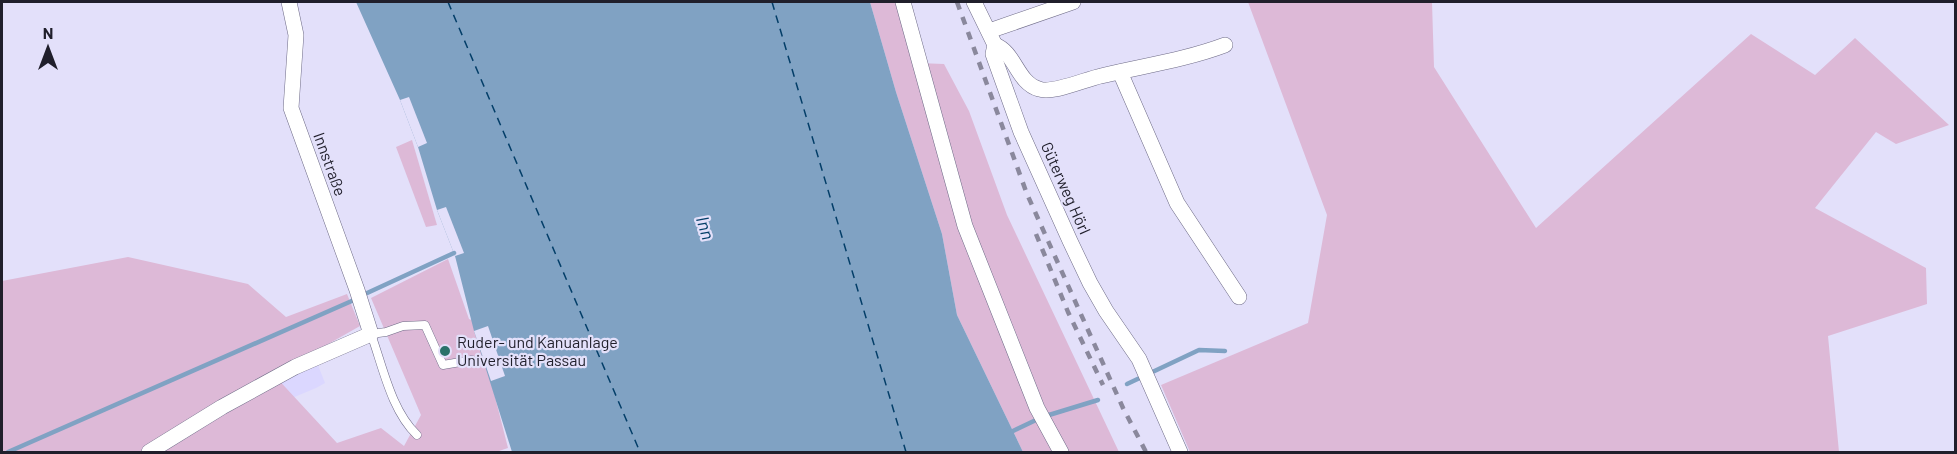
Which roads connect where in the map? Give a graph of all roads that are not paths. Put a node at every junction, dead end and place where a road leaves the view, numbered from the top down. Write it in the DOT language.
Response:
graph roads {
  1 [pos="289,2"];
  2 [pos="903,2"];
  3 [pos="974,2"];
  4 [pos="1073,2"];
  5 [pos="992,38"];
  6 [pos="1226,45"];
  7 [pos="1120,72"];
  8 [pos="1239,297"];
  9 [pos="371,334"];
  10 [pos="472,360"];
  11 [pos="417,435"];
  12 [pos="149,453"];
  13 [pos="1060,453"];
  14 [pos="1180,453"];
  1 -- 9 [label="street, Innstraße"];
  2 -- 13 [label="street"];
  3 -- 5 [label="street, Güterweg Hörl"];
  4 -- 5 [label="street"];
  5 -- 7 [label="street"];
  5 -- 14 [label="street, Güterweg Hörl"];
  6 -- 7 [label="street"];
  7 -- 8 [label="street"];
  9 -- 10 [label="lane"];
  9 -- 11 [label="lane"];
  9 -- 12 [label="street"];
}
